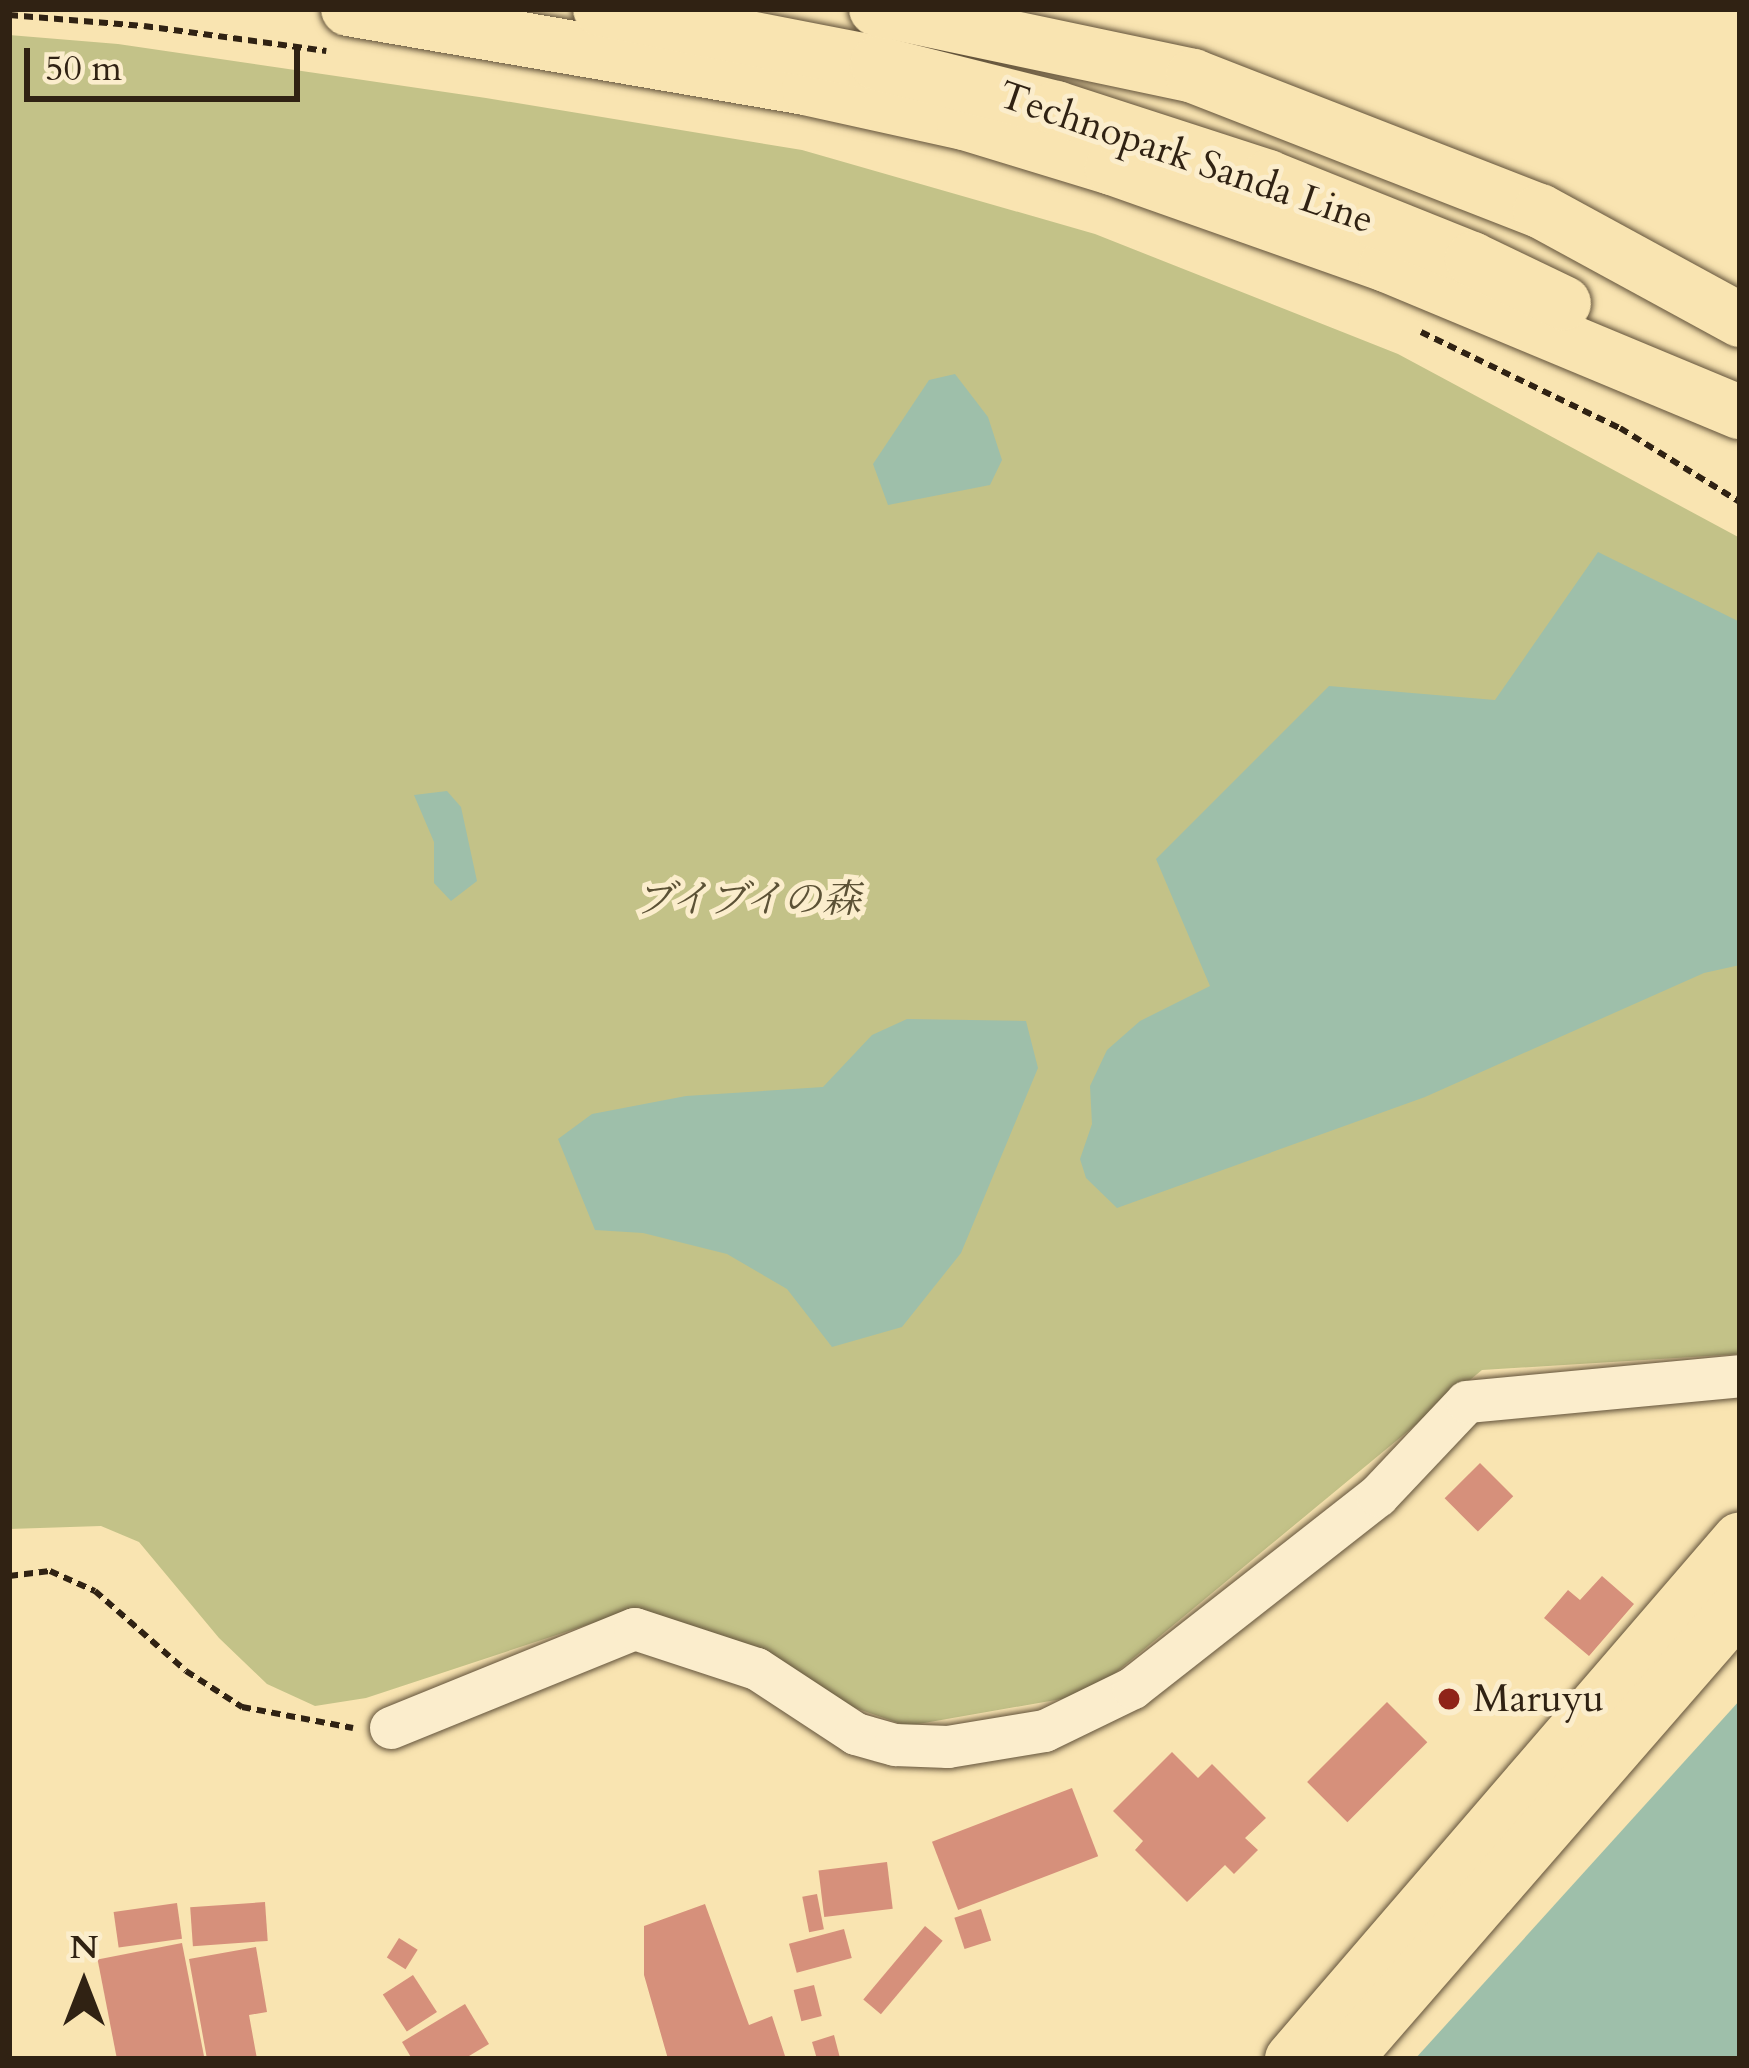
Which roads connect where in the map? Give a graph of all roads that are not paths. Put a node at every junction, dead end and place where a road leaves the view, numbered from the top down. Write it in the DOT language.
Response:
graph roads {
  1 [pos="600,9"];
  2 [pos="876,9"];
  3 [pos="1001,9"];
  4 [pos="340,30"];
  5 [pos="1193,76"];
  6 [pos="1740,320"];
  7 [pos="1740,398"];
  8 [pos="1740,412"];
  9 [pos="1740,1376"];
  10 [pos="1740,1540"];
  11 [pos="1740,1605"];
  12 [pos="392,1728"];
  13 [pos="1292,2059"];
  14 [pos="1345,2059"];
  1 -- 7 [label="main road, Technopark Sanda Line"];
  2 -- 5 [label="main road, Technopark Sanda Line"];
  3 -- 5 [label="main road"];
  4 -- 8 [label="main road"];
  5 -- 6 [label="main road, Technopark Sanda Line"];
  9 -- 12 [label="street"];
  10 -- 13 [label="main road"];
  11 -- 14 [label="main road"];
}
